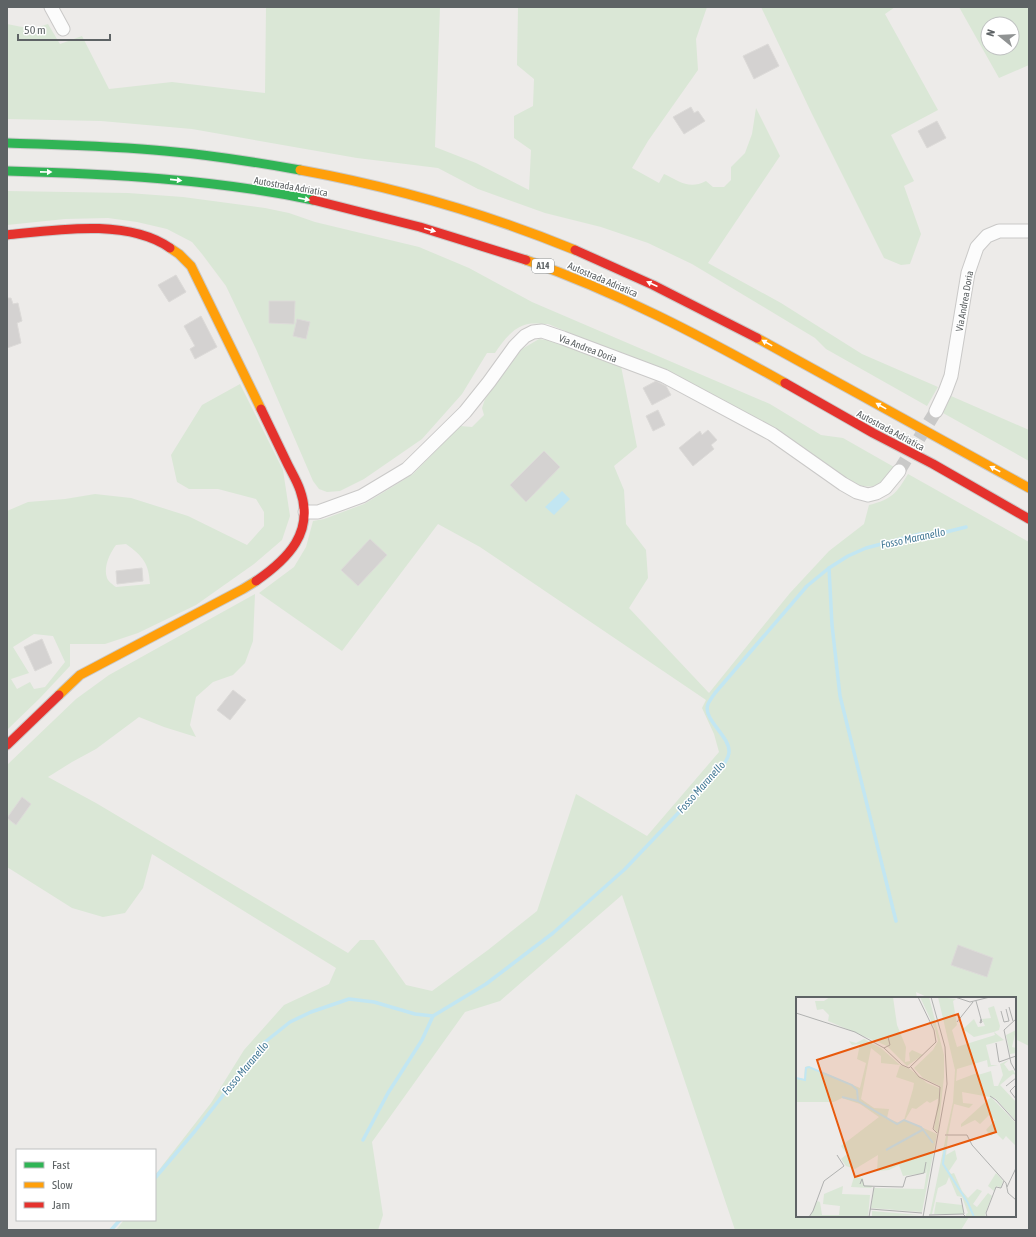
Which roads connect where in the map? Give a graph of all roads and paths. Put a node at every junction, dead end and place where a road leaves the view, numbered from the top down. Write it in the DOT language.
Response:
graph roads {
  1 [pos="51,7"];
  2 [pos="63,28"];
  3 [pos="7,143"];
  4 [pos="7,171"];
  5 [pos="1029,231"];
  6 [pos="7,235"];
  7 [pos="936,411"];
  8 [pos="899,471"];
  9 [pos="1029,488"];
  10 [pos="305,512"];
  11 [pos="1029,519"];
  12 [pos="7,745"];
  1 -- 2 [label="street"];
  9 -- 3 [label="main road, Autostrada Adriatica, one-way"];
  4 -- 11 [label="main road, Autostrada Adriatica / A14, one-way"];
  5 -- 7 [label="street, Via Andrea Doria"];
  6 -- 10 [label="main road"];
  8 -- 10 [label="street, Via Andrea Doria"];
  10 -- 12 [label="main road"];
}
